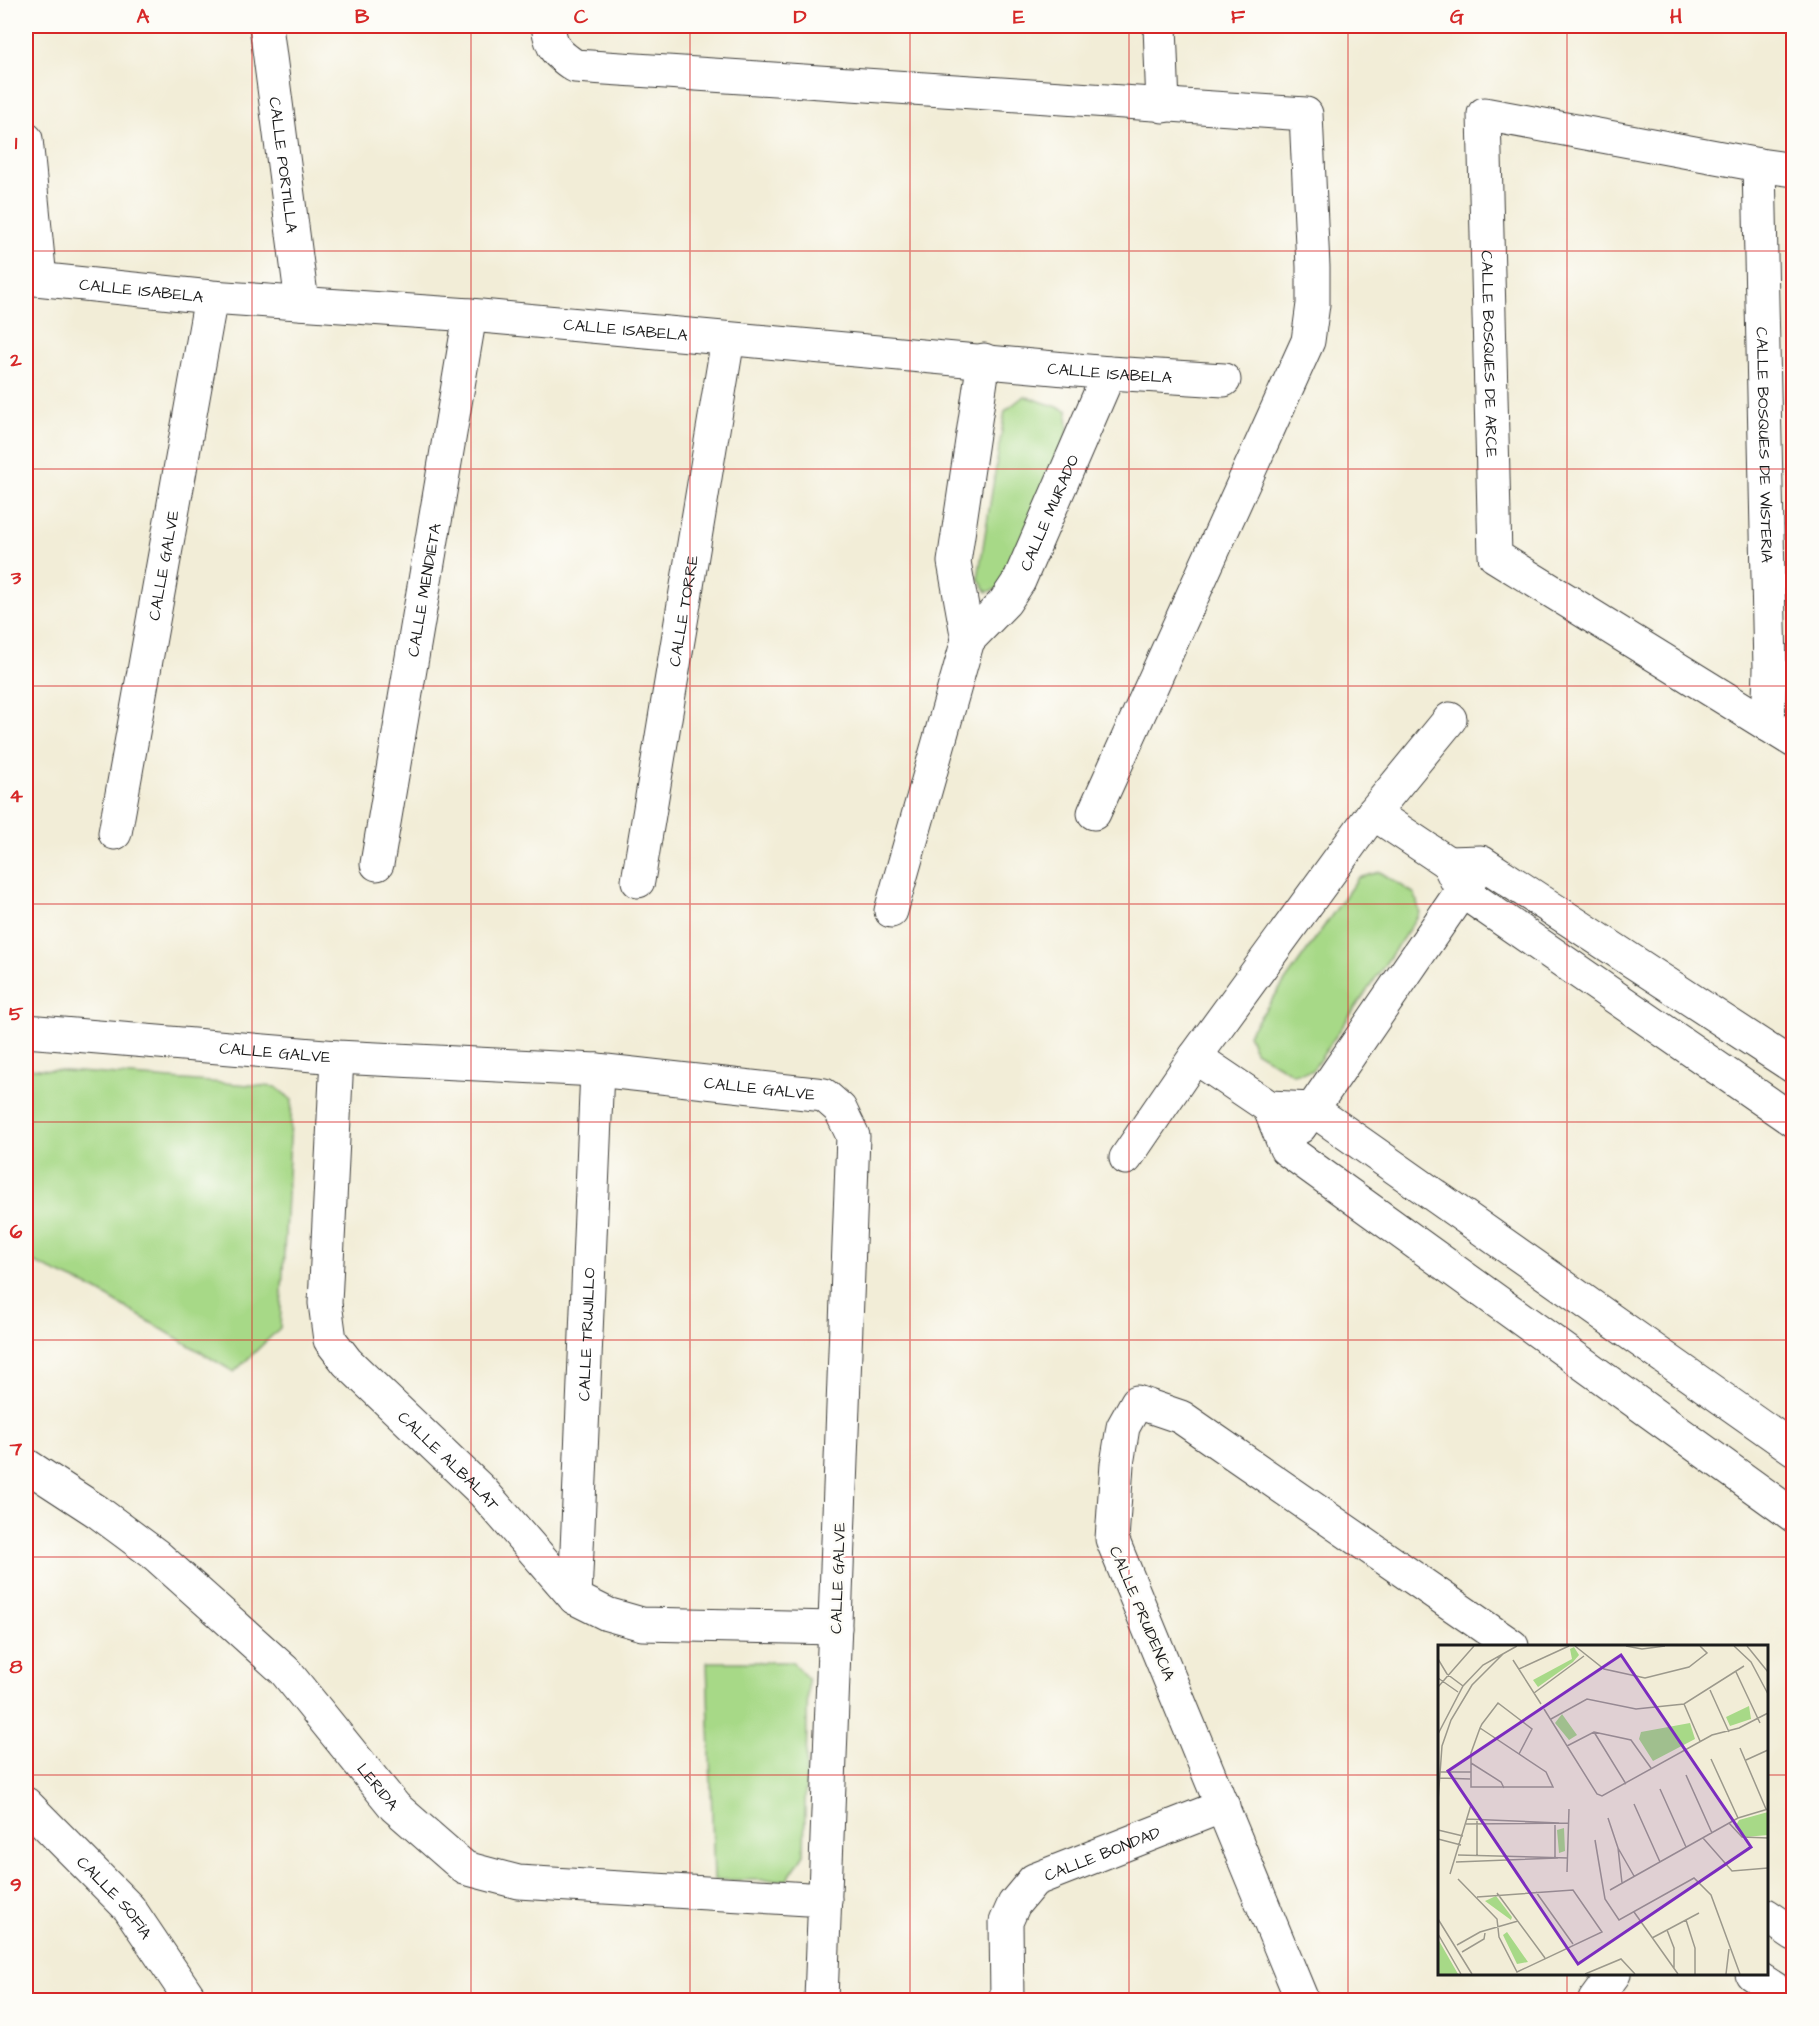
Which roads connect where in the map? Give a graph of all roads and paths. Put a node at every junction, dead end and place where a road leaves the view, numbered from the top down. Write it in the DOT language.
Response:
graph roads {
  1 [pos="266,26"];
  2 [pos="548,26"];
  3 [pos="1160,26"];
  4 [pos="1163,106"];
  5 [pos="26,139"];
  6 [pos="1759,165"];
  7 [pos="1794,170"];
  8 [pos="33,278"];
  9 [pos="211,297"];
  10 [pos="302,303"];
  11 [pos="470,315"];
  12 [pos="729,339"];
  13 [pos="984,360"];
  14 [pos="1109,372"];
  15 [pos="1224,380"];
  16 [pos="968,640"];
  17 [pos="1450,719"];
  18 [pos="1781,733"];
  19 [pos="1094,813"];
  20 [pos="1373,813"];
  21 [pos="116,833"];
  22 [pos="376,864"];
  23 [pos="1455,877"];
  24 [pos="638,881"];
  25 [pos="891,911"];
  26 [pos="26,1031"];
  27 [pos="337,1057"];
  28 [pos="1195,1057"];
  29 [pos="1794,1067"];
  30 [pos="597,1070"];
  31 [pos="1269,1107"];
  32 [pos="1312,1109"];
  33 [pos="1794,1121"];
  34 [pos="1286,1149"];
  35 [pos="1126,1158"];
  36 [pos="1794,1449"];
  37 [pos="26,1464"];
  38 [pos="1794,1516"];
  39 [pos="575,1598"];
  40 [pos="835,1628"];
  41 [pos="1500,1643"];
  42 [pos="26,1804"];
  43 [pos="1223,1806"];
  44 [pos="825,1900"];
  45 [pos="1768,1916"];
  46 [pos="1794,1934"];
  47 [pos="1753,1975"];
  48 [pos="191,2001"];
  49 [pos="821,2001"];
  50 [pos="1006,2001"];
  51 [pos="1302,2001"];
  52 [pos="1792,2001"];
  1 -- 10 [label="street, CALLE PORTILLA"];
  2 -- 4 [label="street"];
  3 -- 4 [label="street"];
  4 -- 19 [label="street"];
  5 -- 8 [label="street"];
  6 -- 7 [label="street, CALLE BOSQUES DE ARCE"];
  6 -- 18 [label="street, CALLE BOSQUES DE WISTERIA"];
  6 -- 18 [label="street, CALLE BOSQUES DE ARCE"];
  8 -- 9 [label="street, CALLE ISABELA"];
  9 -- 10 [label="street, CALLE ISABELA"];
  9 -- 21 [label="street, CALLE GALVE"];
  10 -- 11 [label="street, CALLE ISABELA"];
  11 -- 12 [label="street, CALLE ISABELA"];
  11 -- 22 [label="street, CALLE MENDIETA"];
  12 -- 13 [label="street, CALLE ISABELA"];
  12 -- 24 [label="street, CALLE TORRE"];
  13 -- 14 [label="street, CALLE ISABELA"];
  13 -- 16 [label="street, CALLE MURADO"];
  14 -- 15 [label="street, CALLE ISABELA"];
  14 -- 16 [label="street, CALLE MURADO"];
  16 -- 25 [label="street, CALLE MURADO"];
  17 -- 20 [label="street"];
  20 -- 23 [label="street"];
  20 -- 28 [label="street"];
  23 -- 29 [label="street"];
  23 -- 32 [label="street"];
  23 -- 33 [label="street"];
  26 -- 27 [label="street, CALLE GALVE"];
  27 -- 30 [label="street, CALLE GALVE"];
  27 -- 39 [label="street, CALLE ALBALAT"];
  28 -- 31 [label="street"];
  28 -- 35 [label="street"];
  30 -- 39 [label="street, CALLE TRUJILLO"];
  30 -- 40 [label="street, CALLE GALVE"];
  31 -- 32 [label="street"];
  31 -- 34 [label="street"];
  32 -- 34 [label="street"];
  32 -- 36 [label="street"];
  34 -- 38 [label="street"];
  37 -- 44 [label="street, LERIDA"];
  39 -- 40 [label="street, CALLE ALBALAT"];
  40 -- 44 [label="street, CALLE GALVE"];
  41 -- 43 [label="street, CALLE PRUDENCIA"];
  42 -- 48 [label="street, CALLE SOFÍA"];
  43 -- 50 [label="street, CALLE BONDAD"];
  43 -- 51 [label="street, CALLE PRUDENCIA"];
  44 -- 49 [label="street, CALLE GALVE"];
  45 -- 46 [label="street"];
  47 -- 52 [label="street"];
}
